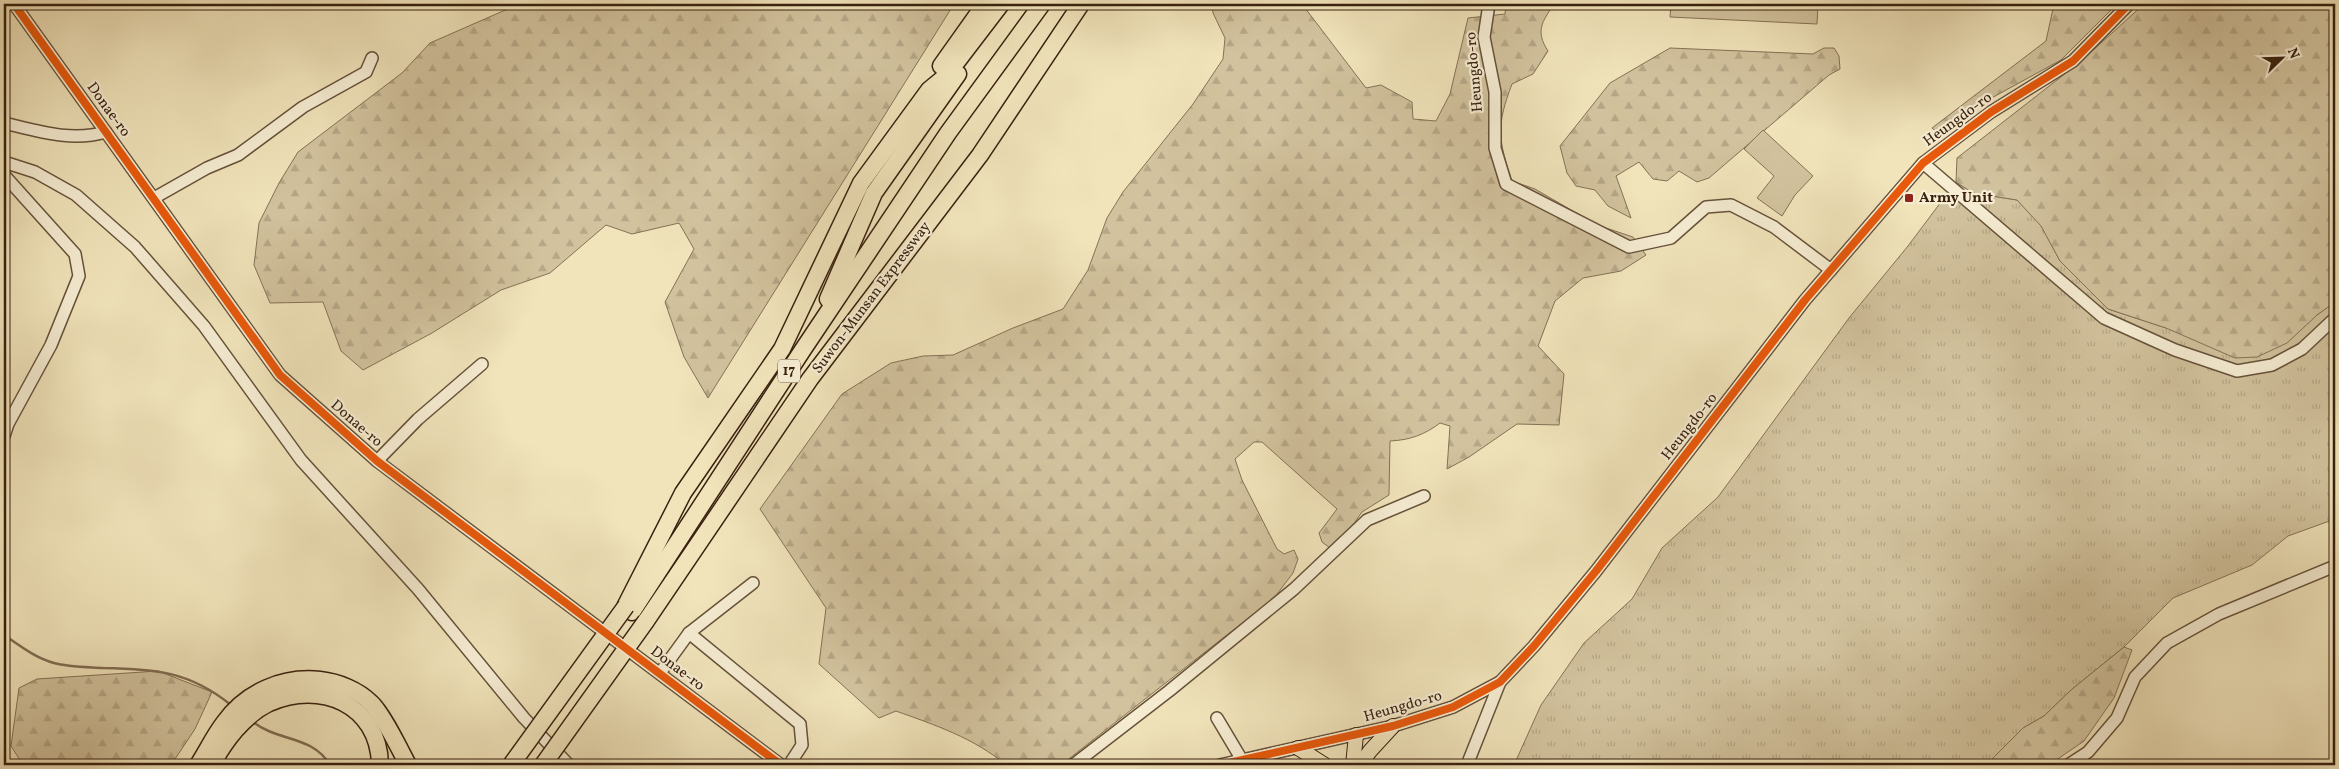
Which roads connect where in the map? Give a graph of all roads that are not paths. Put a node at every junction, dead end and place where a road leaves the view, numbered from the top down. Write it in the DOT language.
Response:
graph roads {
  1 [pos="14,4"];
  2 [pos="985,4"];
  3 [pos="1001,4"];
  4 [pos="1009,4"];
  5 [pos="1042,4"];
  6 [pos="1081,4"];
  7 [pos="1489,4"];
  8 [pos="2129,4"];
  9 [pos="372,58"];
  10 [pos="929,90"];
  11 [pos="4,123"];
  12 [pos="106,132"];
  13 [pos="4,162"];
  14 [pos="1923,163"];
  15 [pos="4,175"];
  16 [pos="154,198"];
  17 [pos="1831,270"];
  18 [pos="2335,318"];
  19 [pos="802,351"];
  20 [pos="482,364"];
  21 [pos="4,436"];
  22 [pos="377,461"];
  23 [pos="1424,496"];
  24 [pos="2335,566"];
  25 [pos="752,583"];
  26 [pos="634,613"];
  27 [pos="689,633"];
  28 [pos="660,673"];
  29 [pos="1500,682"];
  30 [pos="262,699"];
  31 [pos="1217,718"];
  32 [pos="230,726"];
  33 [pos="1393,726"];
  34 [pos="1356,735"];
  35 [pos="1298,748"];
  36 [pos="1242,760"];
  37 [pos="198,765"];
  38 [pos="212,765"];
  39 [pos="380,765"];
  40 [pos="408,765"];
  41 [pos="511,765"];
  42 [pos="523,765"];
  43 [pos="543,765"];
  44 [pos="569,765"];
  45 [pos="781,765"];
  46 [pos="789,765"];
  47 [pos="1073,765"];
  48 [pos="1220,765"];
  49 [pos="1325,765"];
  50 [pos="1353,765"];
  51 [pos="1360,765"];
  52 [pos="1467,765"];
  53 [pos="2068,765"];
  1 -- 12 [label="street, Donae-ro"];
  2 -- 10 [label="highway"];
  3 -- 10 [label="highway"];
  4 -- 19 [label="highway"];
  5 -- 19 [label="highway, Suwon-Munsan Expressway / 17"];
  6 -- 26 [label="highway, Suwon-Munsan Expressway / 17"];
  7 -- 17 [label="street, Heungdo-ro"];
  8 -- 14 [label="street, Heungdo-ro"];
  9 -- 16 [label="street"];
  10 -- 26 [label="highway"];
  11 -- 12 [label="street, Donae-ro"];
  12 -- 16 [label="street, Donae-ro"];
  13 -- 44 [label="street"];
  14 -- 17 [label="street, Heungdo-ro"];
  14 -- 18 [label="street"];
  15 -- 21 [label="street"];
  16 -- 22 [label="street, Donae-ro"];
  17 -- 29 [label="street, Heungdo-ro"];
  19 -- 26 [label="highway, Suwon-Munsan Expressway / 17"];
  20 -- 22 [label="street"];
  22 -- 28 [label="street, Donae-ro"];
  23 -- 47 [label="street"];
  24 -- 53 [label="street"];
  25 -- 27 [label="street, Donae-ro"];
  26 -- 41 [label="highway, bridge"];
  26 -- 42 [label="highway, Suwon-Munsan Expressway / 17"];
  26 -- 43 [label="highway, Suwon-Munsan Expressway / 17, bridge"];
  27 -- 28 [label="street, Donae-ro"];
  27 -- 46 [label="street"];
  28 -- 45 [label="street, Donae-ro"];
  29 -- 33 [label="street, Heungdo-ro"];
  29 -- 52 [label="street"];
  30 -- 32 [label="highway"];
  30 -- 39 [label="highway"];
  30 -- 40 [label="highway"];
  31 -- 36 [label="street"];
  32 -- 37 [label="highway"];
  32 -- 38 [label="highway"];
  33 -- 34 [label="street, Heungdo-ro"];
  33 -- 51 [label="main road"];
  34 -- 35 [label="street, Heungdo-ro"];
  34 -- 50 [label="main road"];
  35 -- 36 [label="street, Heungdo-ro"];
  35 -- 49 [label="main road"];
  36 -- 48 [label="street, Heungdo-ro"];
}
